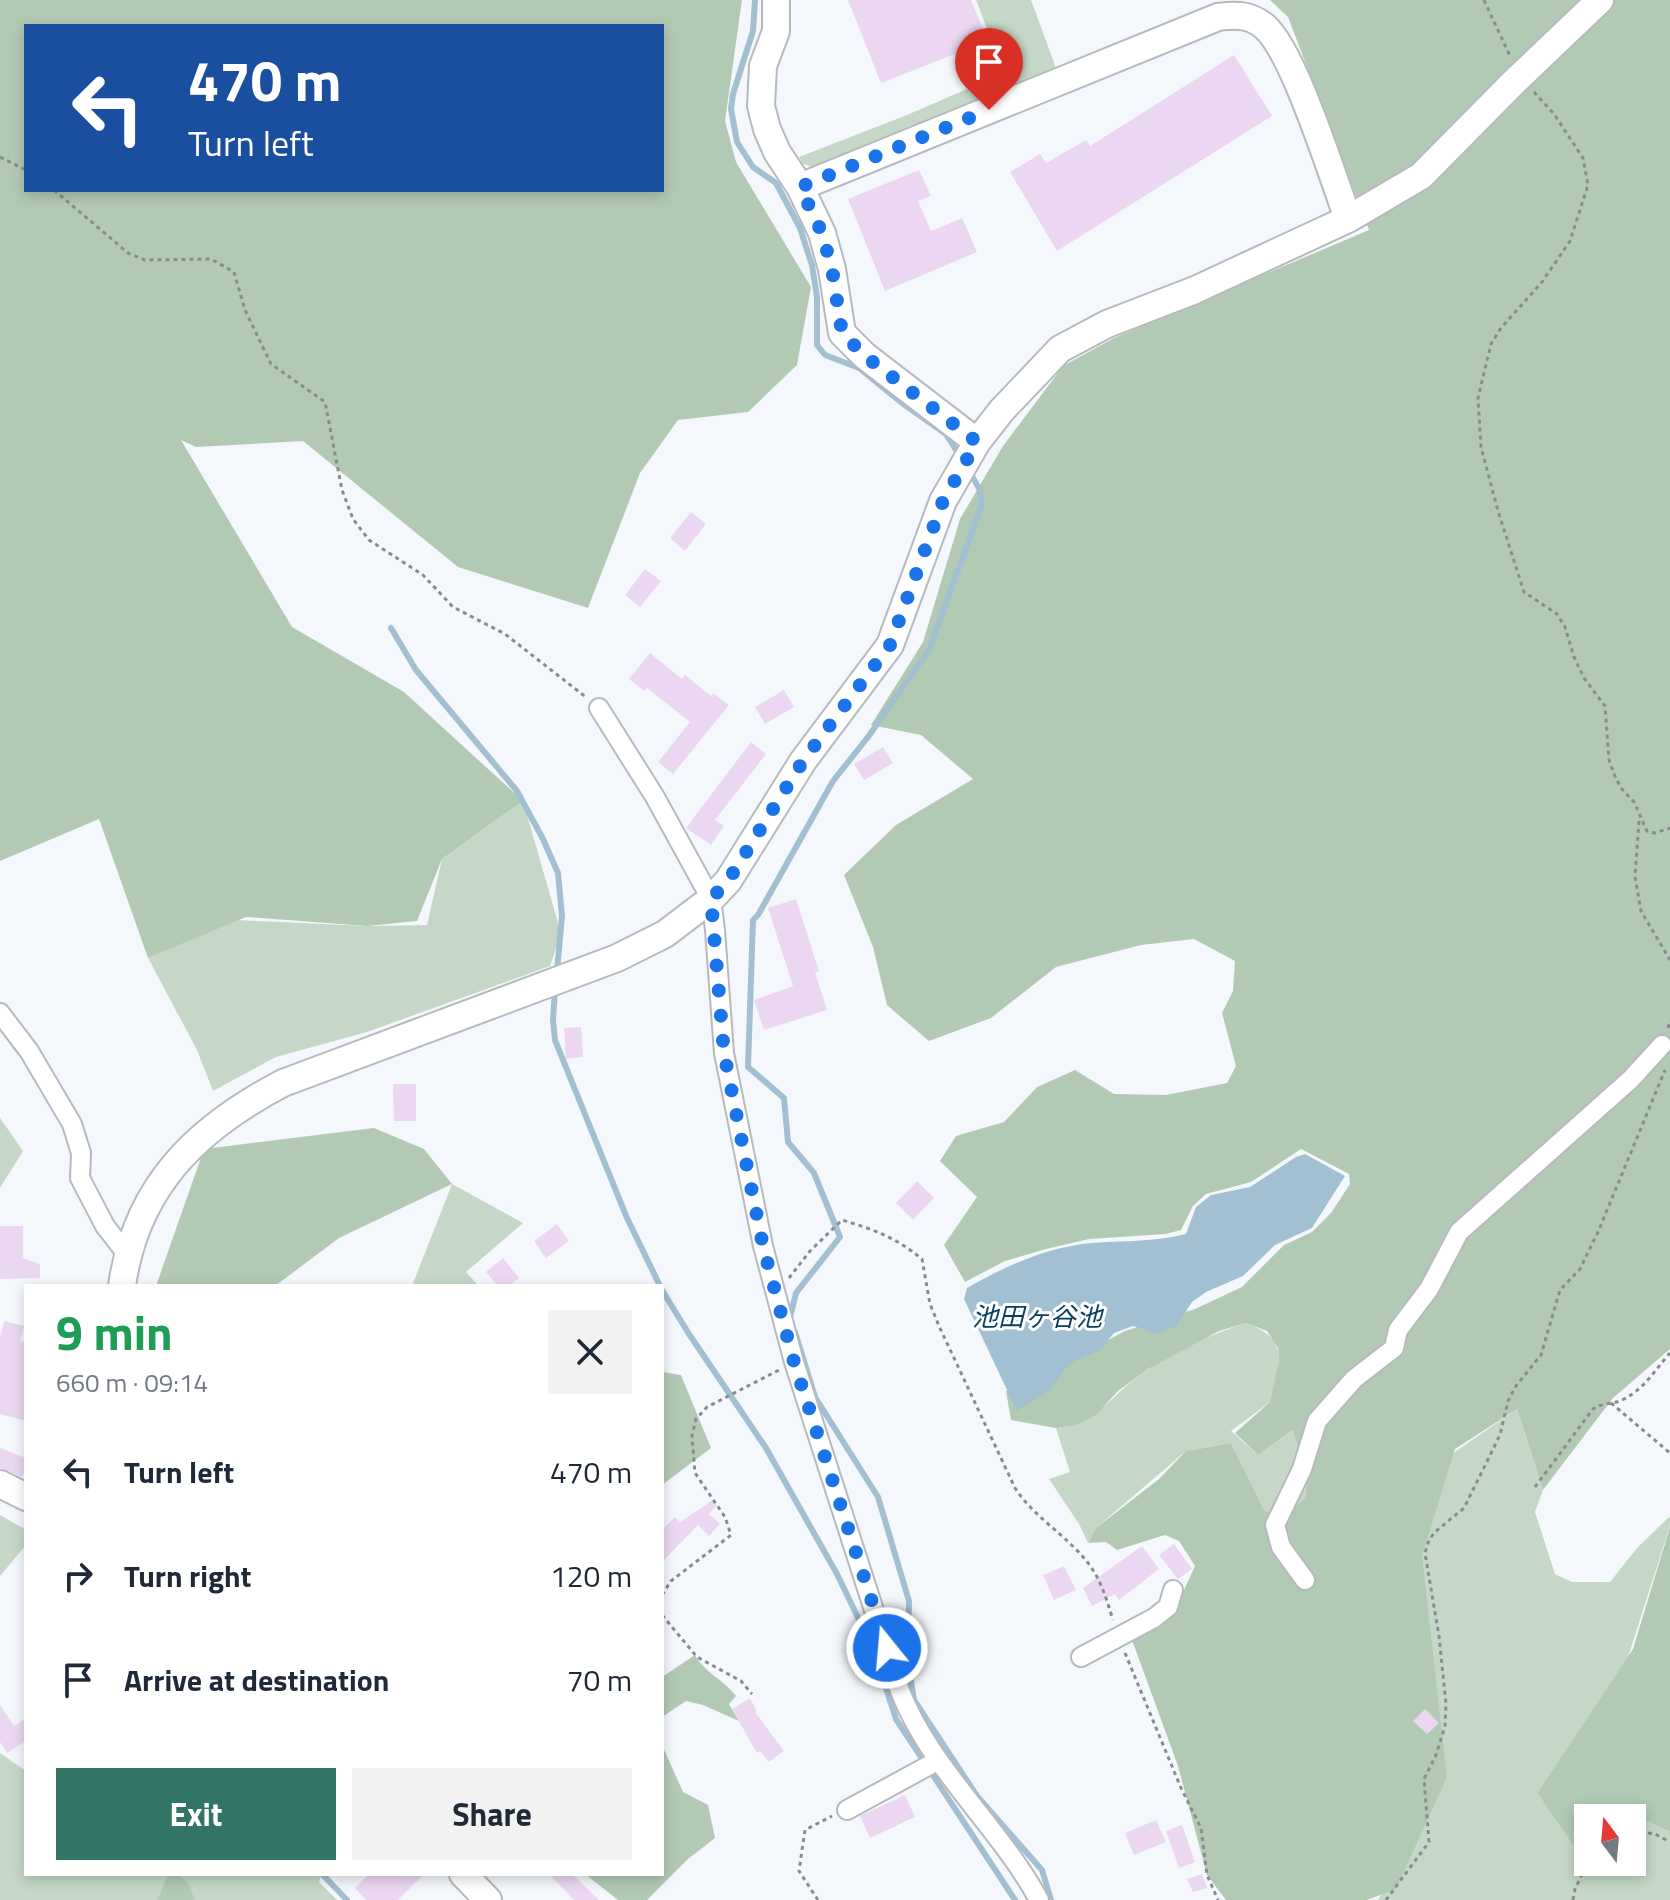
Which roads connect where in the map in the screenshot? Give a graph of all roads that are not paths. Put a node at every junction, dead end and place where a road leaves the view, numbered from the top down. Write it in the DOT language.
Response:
graph roads {
  1 [pos="776,0"];
  2 [pos="1600,0"];
  3 [pos="800,187"];
  4 [pos="1348,218"];
  5 [pos="977,442"];
  6 [pos="599,708"];
  7 [pos="711,899"];
  8 [pos="0,1013"];
  9 [pos="1662,1045"];
  10 [pos="126,1253"];
  11 [pos="122,1284"];
  12 [pos="0,1484"];
  13 [pos="24,1496"];
  14 [pos="1305,1580"];
  15 [pos="1173,1590"];
  16 [pos="1081,1657"];
  17 [pos="937,1761"];
  18 [pos="847,1810"];
  19 [pos="465,1876"];
  20 [pos="488,1900"];
  21 [pos="1039,1900"];
  1 -- 3 [label="street"];
  2 -- 4 [label="street"];
  3 -- 4 [label="street"];
  3 -- 5 [label="street"];
  4 -- 5 [label="street"];
  5 -- 7 [label="street"];
  6 -- 7 [label="street"];
  7 -- 10 [label="street"];
  7 -- 17 [label="street"];
  8 -- 10 [label="street"];
  9 -- 14 [label="street"];
  10 -- 11 [label="street"];
  12 -- 13 [label="street"];
  15 -- 16 [label="street"];
  17 -- 18 [label="street"];
  17 -- 21 [label="street"];
  19 -- 20 [label="street"];
}
